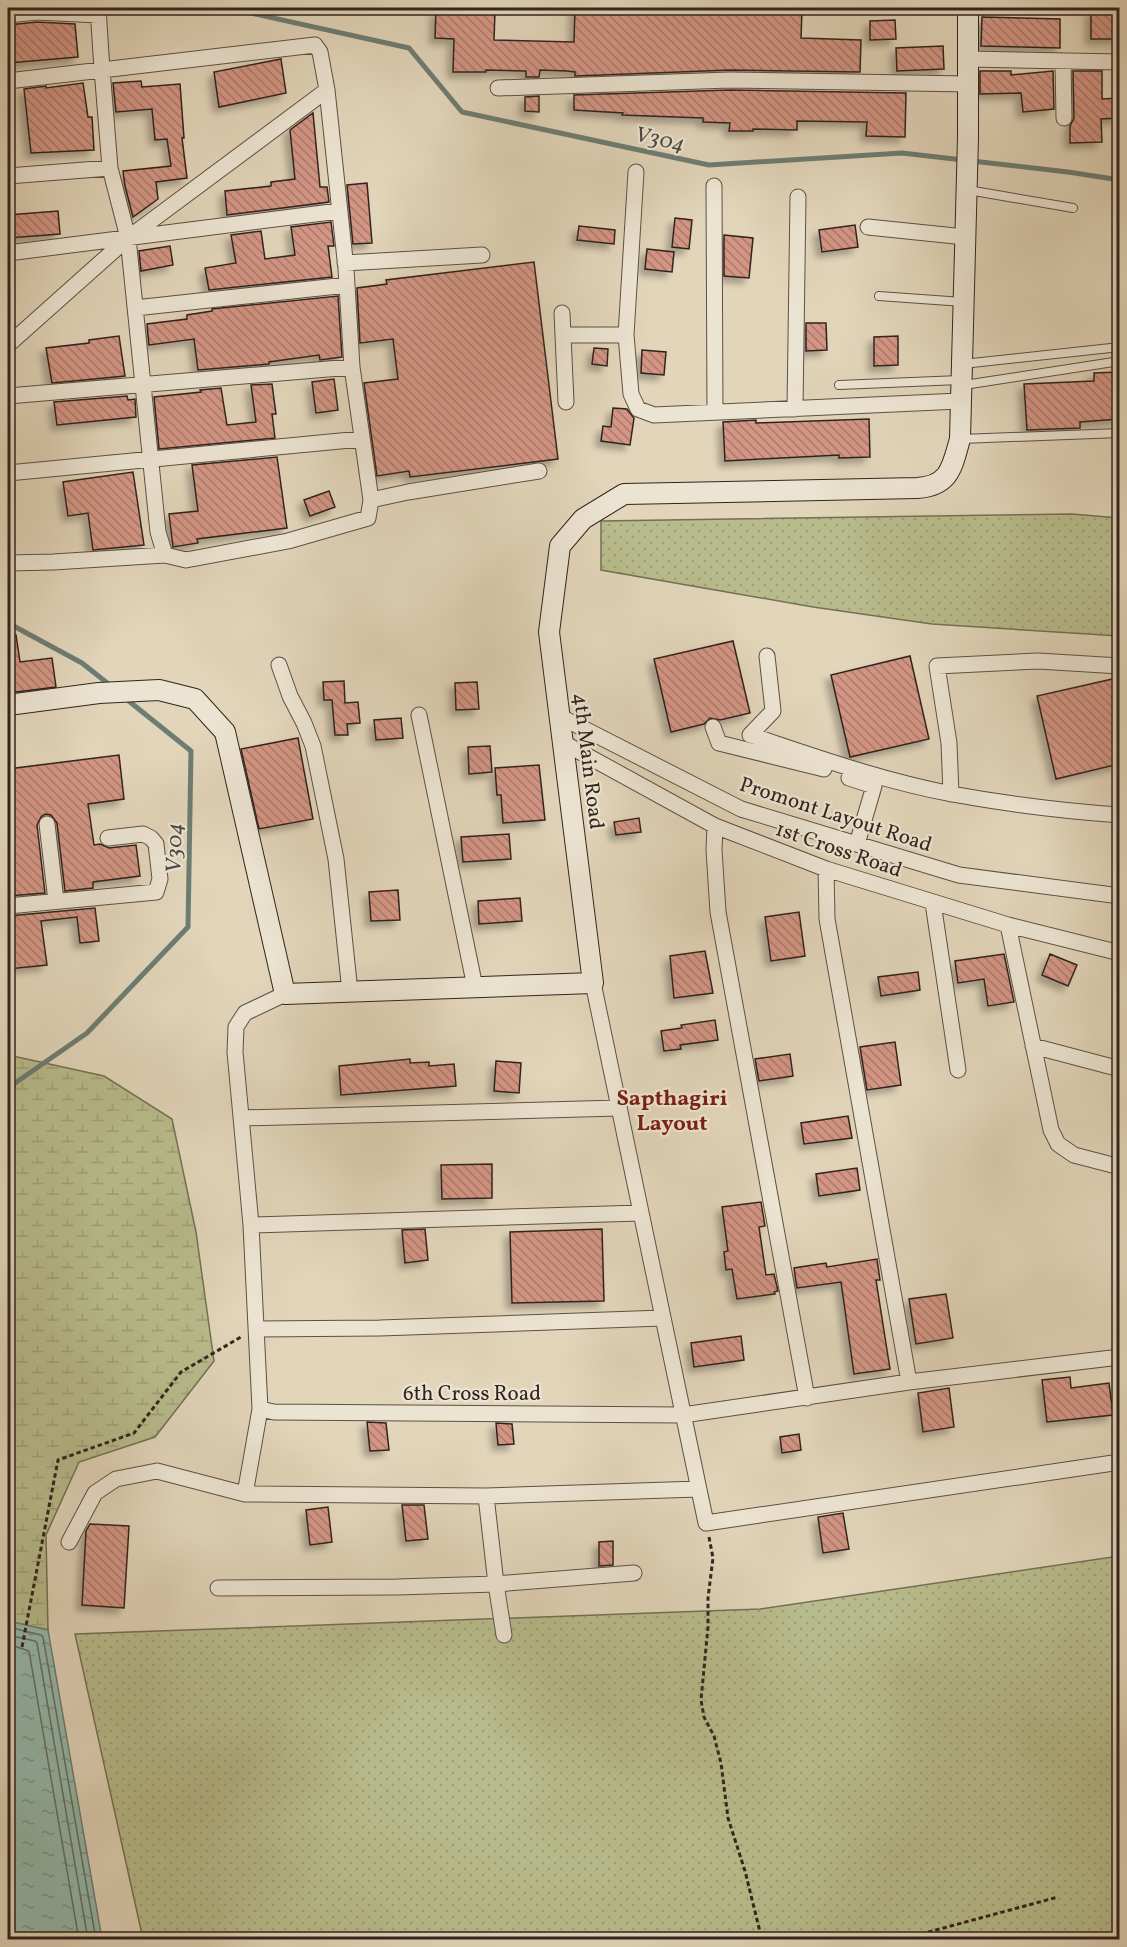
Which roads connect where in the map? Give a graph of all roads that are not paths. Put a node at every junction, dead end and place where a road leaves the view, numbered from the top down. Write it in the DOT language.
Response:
graph roads {
  1 [pos="968,8"];
  2 [pos="99,11"];
  3 [pos="8,15"];
  4 [pos="968,59"];
  5 [pos="1064,61"];
  6 [pos="1119,62"];
  7 [pos="102,69"];
  8 [pos="8,81"];
  9 [pos="968,84"];
  10 [pos="498,88"];
  11 [pos="327,90"];
  12 [pos="1064,118"];
  13 [pos="110,168"];
  14 [pos="636,172"];
  15 [pos="8,176"];
  16 [pos="966,185"];
  17 [pos="714,186"];
  18 [pos="798,197"];
  19 [pos="1073,208"];
  20 [pos="339,212"];
  21 [pos="868,227"];
  22 [pos="965,237"];
  23 [pos="128,238"];
  24 [pos="8,253"];
  25 [pos="482,255"];
  26 [pos="345,263"];
  27 [pos="347,285"];
  28 [pos="879,296"];
  29 [pos="963,302"];
  30 [pos="135,308"];
  31 [pos="562,313"];
  32 [pos="564,335"];
  33 [pos="626,335"];
  34 [pos="8,345"];
  35 [pos="1119,347"];
  36 [pos="1119,362"];
  37 [pos="352,367"];
  38 [pos="961,383"];
  39 [pos="839,385"];
  40 [pos="143,386"];
  41 [pos="8,396"];
  42 [pos="566,402"];
  43 [pos="795,409"];
  44 [pos="715,412"];
  45 [pos="1119,432"];
  46 [pos="960,439"];
  47 [pos="361,440"];
  48 [pos="151,460"];
  49 [pos="539,471"];
  50 [pos="8,473"];
  51 [pos="371,500"];
  52 [pos="165,555"];
  53 [pos="8,563"];
  54 [pos="767,656"];
  55 [pos="279,665"];
  56 [pos="1119,666"];
  57 [pos="8,705"];
  58 [pos="419,715"];
  59 [pos="559,716"];
  60 [pos="713,727"];
  61 [pos="562,742"];
  62 [pos="951,794"];
  63 [pos="1119,815"];
  64 [pos="47,824"];
  65 [pos="715,826"];
  66 [pos="108,838"];
  67 [pos="857,844"];
  68 [pos="826,869"];
  69 [pos="1119,896"];
  70 [pos="56,901"];
  71 [pos="933,903"];
  72 [pos="8,906"];
  73 [pos="1008,925"];
  74 [pos="1119,953"];
  75 [pos="593,983"];
  76 [pos="475,987"];
  77 [pos="350,992"];
  78 [pos="285,994"];
  79 [pos="1033,1046"];
  80 [pos="1119,1069"];
  81 [pos="958,1071"];
  82 [pos="619,1108"];
  83 [pos="241,1118"];
  84 [pos="1119,1167"];
  85 [pos="641,1213"];
  86 [pos="251,1225"];
  87 [pos="663,1318"];
  88 [pos="256,1329"];
  89 [pos="1119,1357"];
  90 [pos="909,1382"];
  91 [pos="807,1398"];
  92 [pos="260,1409"];
  93 [pos="683,1415"];
  94 [pos="1119,1462"];
  95 [pos="699,1489"];
  96 [pos="245,1494"];
  97 [pos="486,1496"];
  98 [pos="69,1542"];
  99 [pos="634,1573"];
  100 [pos="496,1584"];
  101 [pos="218,1588"];
  102 [pos="504,1635"];
  1 -- 4 [label="street"];
  2 -- 3 [label="street"];
  2 -- 7 [label="street"];
  4 -- 5 [label="street"];
  4 -- 9 [label="street"];
  5 -- 6 [label="street"];
  5 -- 12 [label="street"];
  7 -- 8 [label="street"];
  7 -- 11 [label="street"];
  7 -- 13 [label="street"];
  9 -- 10 [label="street"];
  9 -- 16 [label="street"];
  11 -- 20 [label="street"];
  11 -- 23 [label="street"];
  13 -- 15 [label="street"];
  13 -- 23 [label="street"];
  14 -- 33 [label="street"];
  16 -- 19 [label="lane"];
  16 -- 22 [label="street"];
  17 -- 44 [label="street"];
  18 -- 43 [label="street"];
  20 -- 23 [label="street"];
  20 -- 26 [label="street"];
  21 -- 22 [label="street"];
  22 -- 29 [label="street"];
  23 -- 24 [label="street"];
  23 -- 30 [label="street"];
  23 -- 34 [label="street"];
  25 -- 26 [label="street"];
  26 -- 27 [label="street"];
  27 -- 30 [label="street"];
  27 -- 37 [label="street"];
  28 -- 29 [label="lane"];
  29 -- 38 [label="street"];
  30 -- 40 [label="street"];
  31 -- 32 [label="street"];
  32 -- 33 [label="street"];
  32 -- 42 [label="street"];
  33 -- 44 [label="street"];
  35 -- 38 [label="lane"];
  36 -- 38 [label="lane"];
  37 -- 40 [label="street"];
  37 -- 47 [label="street"];
  38 -- 39 [label="lane"];
  38 -- 43 [label="street"];
  38 -- 46 [label="street"];
  40 -- 41 [label="street"];
  40 -- 48 [label="street"];
  43 -- 44 [label="street"];
  45 -- 46 [label="lane"];
  46 -- 59 [label="street, 4th Main Road"];
  47 -- 48 [label="street"];
  47 -- 51 [label="street"];
  48 -- 50 [label="street"];
  48 -- 52 [label="street"];
  49 -- 51 [label="street"];
  51 -- 52 [label="street"];
  52 -- 53 [label="street"];
  54 -- 62 [label="street"];
  55 -- 77 [label="street"];
  56 -- 62 [label="street"];
  57 -- 78 [label="street"];
  58 -- 76 [label="street"];
  59 -- 61 [label="street, 4th Main Road"];
  59 -- 67 [label="street, Promont Layout Road"];
  60 -- 67 [label="street"];
  61 -- 65 [label="street, 1st Cross Road"];
  61 -- 75 [label="street, 4th Main Road"];
  62 -- 63 [label="street"];
  64 -- 70 [label="street"];
  65 -- 68 [label="street, 1st Cross Road"];
  65 -- 91 [label="street"];
  66 -- 70 [label="street"];
  67 -- 69 [label="street, Promont Layout Road"];
  68 -- 71 [label="street, 1st Cross Road"];
  68 -- 90 [label="street"];
  70 -- 72 [label="street"];
  71 -- 73 [label="street, 1st Cross Road"];
  71 -- 81 [label="street"];
  73 -- 74 [label="street, 1st Cross Road"];
  73 -- 79 [label="street"];
  75 -- 76 [label="street"];
  75 -- 82 [label="street"];
  76 -- 77 [label="street"];
  77 -- 78 [label="street"];
  78 -- 83 [label="street"];
  79 -- 80 [label="street"];
  79 -- 84 [label="street"];
  82 -- 83 [label="street"];
  82 -- 85 [label="street"];
  83 -- 86 [label="street"];
  85 -- 86 [label="street"];
  85 -- 87 [label="street"];
  86 -- 88 [label="street"];
  87 -- 88 [label="street"];
  87 -- 93 [label="street"];
  88 -- 92 [label="street"];
  89 -- 90 [label="street, 6th Cross Road"];
  90 -- 91 [label="street, 6th Cross Road"];
  91 -- 93 [label="street, 6th Cross Road"];
  92 -- 93 [label="street, 6th Cross Road"];
  92 -- 96 [label="street"];
  93 -- 95 [label="street"];
  94 -- 95 [label="street"];
  95 -- 97 [label="street"];
  96 -- 97 [label="street"];
  96 -- 98 [label="street"];
  97 -- 100 [label="street"];
  99 -- 100 [label="street"];
  100 -- 101 [label="street"];
  100 -- 102 [label="street"];
}
